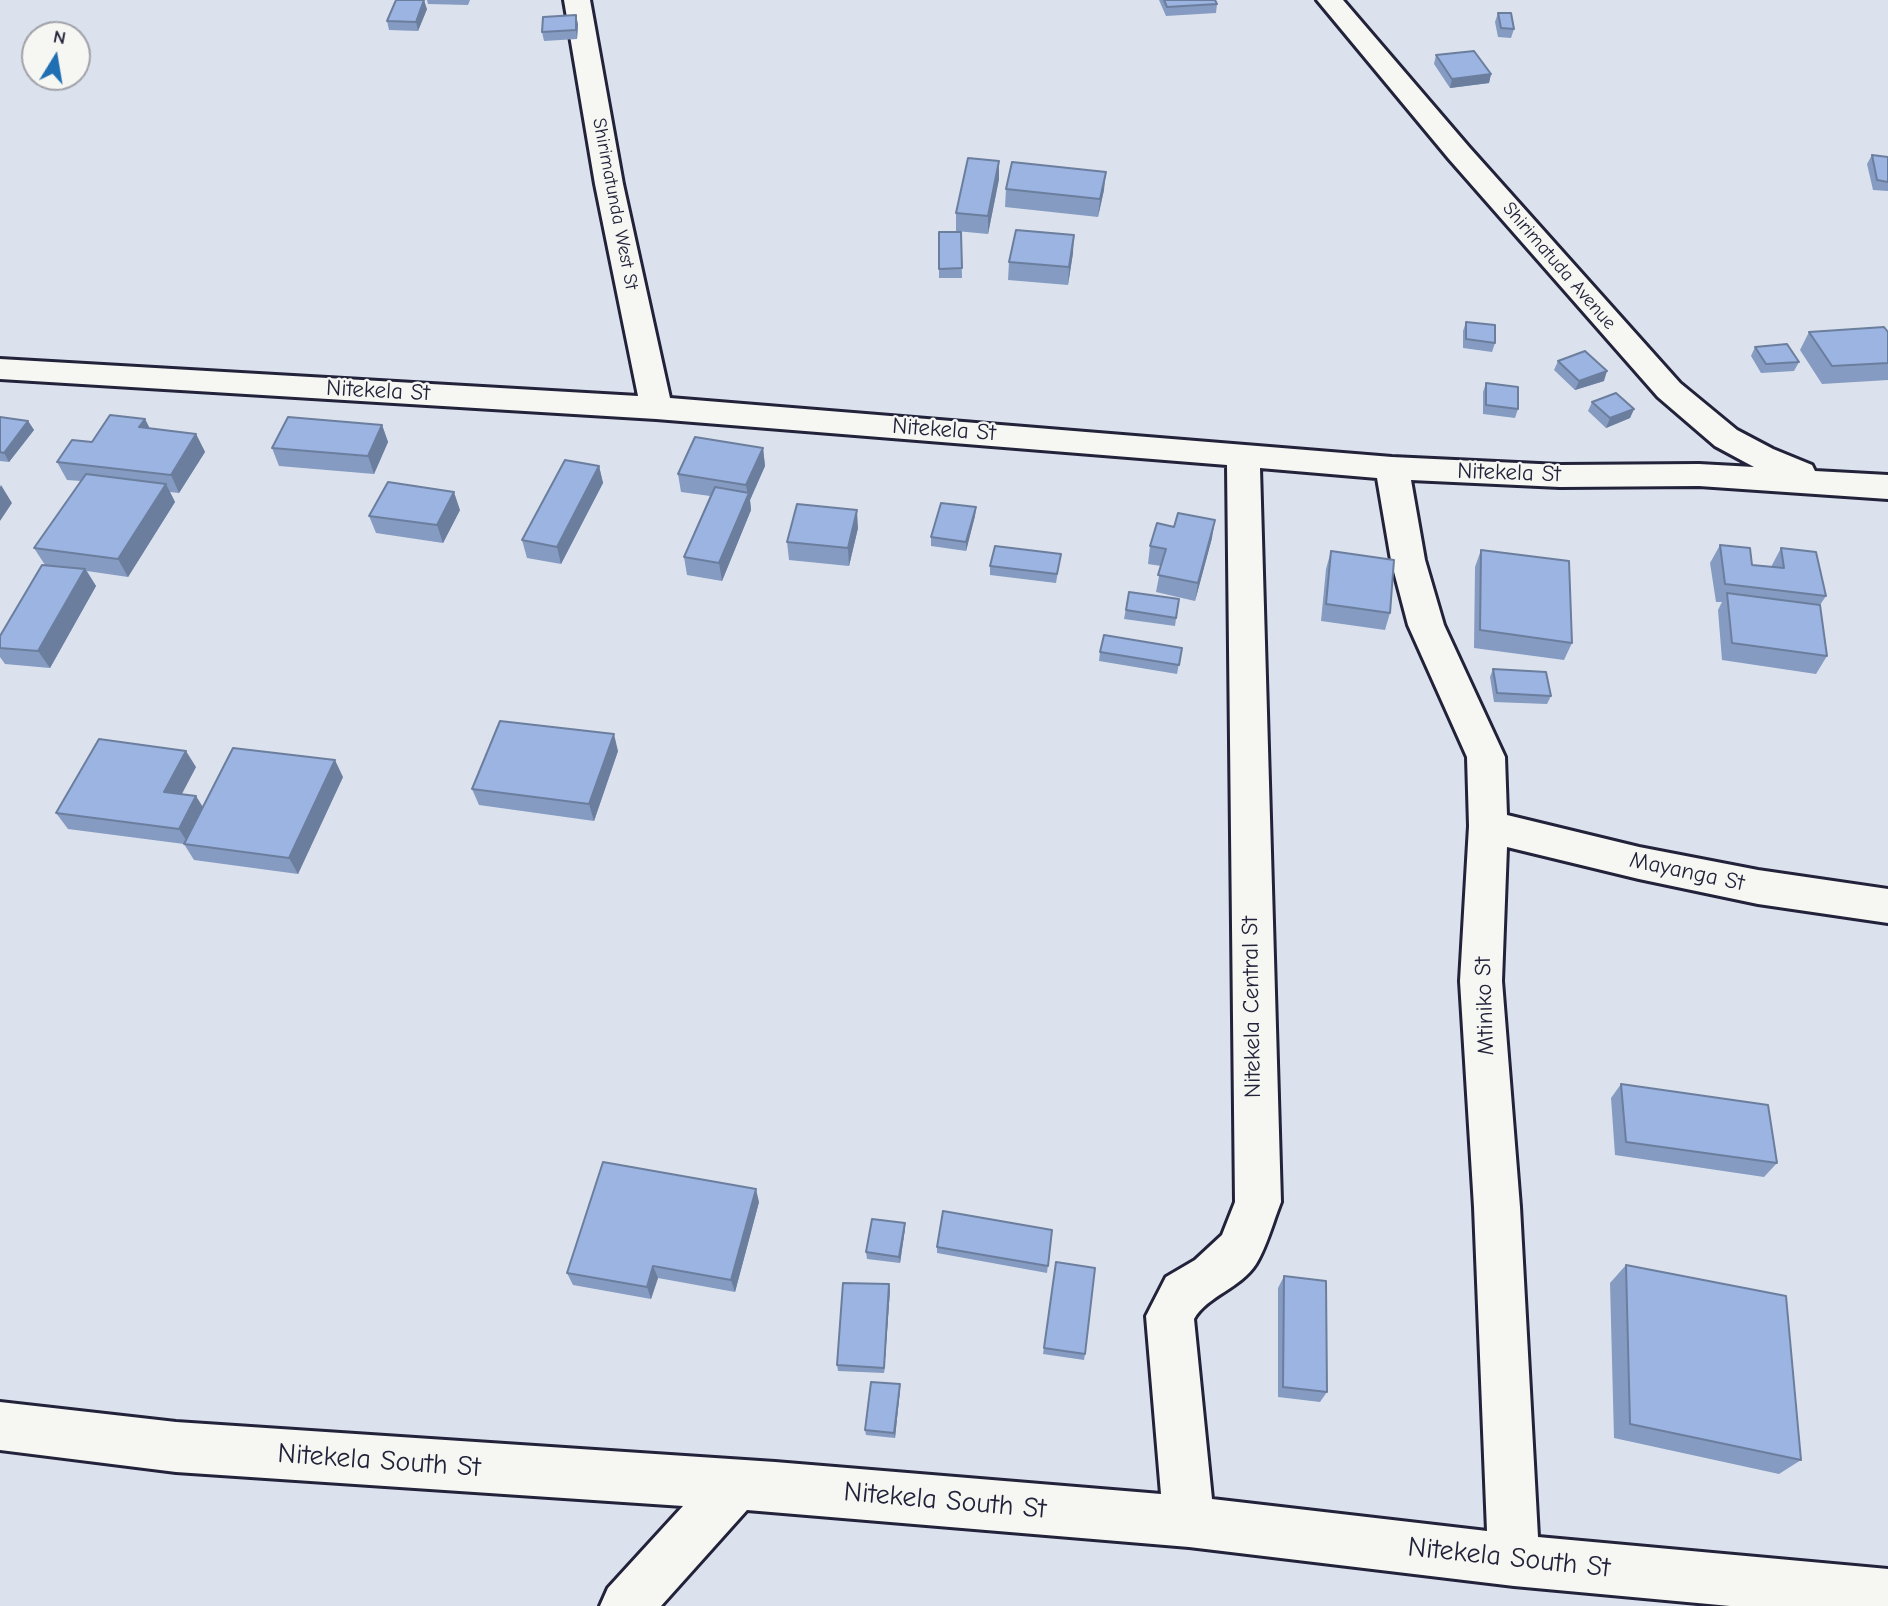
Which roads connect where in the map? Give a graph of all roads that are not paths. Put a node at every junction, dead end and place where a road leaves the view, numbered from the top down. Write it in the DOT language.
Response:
graph roads {
  1 [pos="577,0"];
  2 [pos="1330,0"];
  3 [pos="0,369"];
  4 [pos="656,408"];
  5 [pos="1243,456"];
  6 [pos="1392,468"];
  7 [pos="1826,484"];
  8 [pos="1888,487"];
  9 [pos="1488,826"];
  10 [pos="1888,906"];
  11 [pos="0,1426"];
  12 [pos="736,1485"];
  13 [pos="1189,1522"];
  14 [pos="1514,1560"];
  15 [pos="1888,1595"];
  16 [pos="626,1606"];
  1 -- 4 [label="street, Shirimatunda West St"];
  2 -- 7 [label="street, Shirimatuda Avenue"];
  3 -- 4 [label="street, Nitekela St"];
  4 -- 5 [label="street, Nitekela St"];
  5 -- 6 [label="street, Nitekela St"];
  5 -- 13 [label="street, Nitekela Central St"];
  6 -- 7 [label="street, Nitekela St"];
  6 -- 9 [label="street, Mtiniko St"];
  7 -- 8 [label="street, Nitekela St"];
  9 -- 10 [label="street, Mayanga St"];
  9 -- 14 [label="street, Mtiniko St"];
  11 -- 12 [label="street, Nitekela South St"];
  12 -- 13 [label="street, Nitekela South St"];
  12 -- 16 [label="street"];
  13 -- 14 [label="street, Nitekela South St"];
  14 -- 15 [label="street, Nitekela South St"];
}
